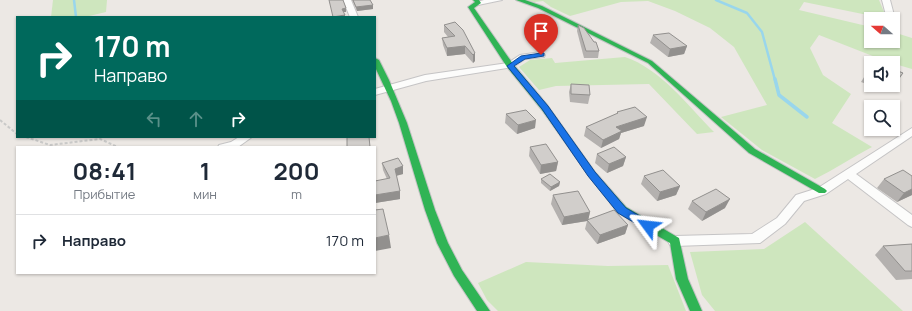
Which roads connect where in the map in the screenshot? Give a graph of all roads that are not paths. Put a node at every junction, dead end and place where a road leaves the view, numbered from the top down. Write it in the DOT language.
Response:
graph roads {
  1 [pos="347,0"];
  2 [pos="498,0"];
  3 [pos="518,0"];
  4 [pos="886,0"];
  5 [pos="477,2"];
  6 [pos="889,12"];
  7 [pos="354,16"];
  8 [pos="541,55"];
  9 [pos="376,62"];
  10 [pos="510,66"];
  11 [pos="390,88"];
  12 [pos="376,92"];
  13 [pos="912,131"];
  14 [pos="245,138"];
  15 [pos="228,146"];
  16 [pos="849,174"];
  17 [pos="822,191"];
  18 [pos="912,222"];
  19 [pos="675,241"];
  20 [pos="484,311"];
  21 [pos="696,311"];
  1 -- 7 [label="street"];
  2 -- 5 [label="street"];
  3 -- 17 [label="street"];
  4 -- 6 [label="street"];
  5 -- 10 [label="street"];
  8 -- 10 [label="street"];
  9 -- 11 [label="street"];
  10 -- 11 [label="street"];
  10 -- 19 [label="street"];
  11 -- 12 [label="street"];
  11 -- 20 [label="street"];
  13 -- 16 [label="street"];
  14 -- 15 [label="street"];
  16 -- 17 [label="street"];
  16 -- 18 [label="street"];
  17 -- 19 [label="street"];
  19 -- 21 [label="street"];
}
